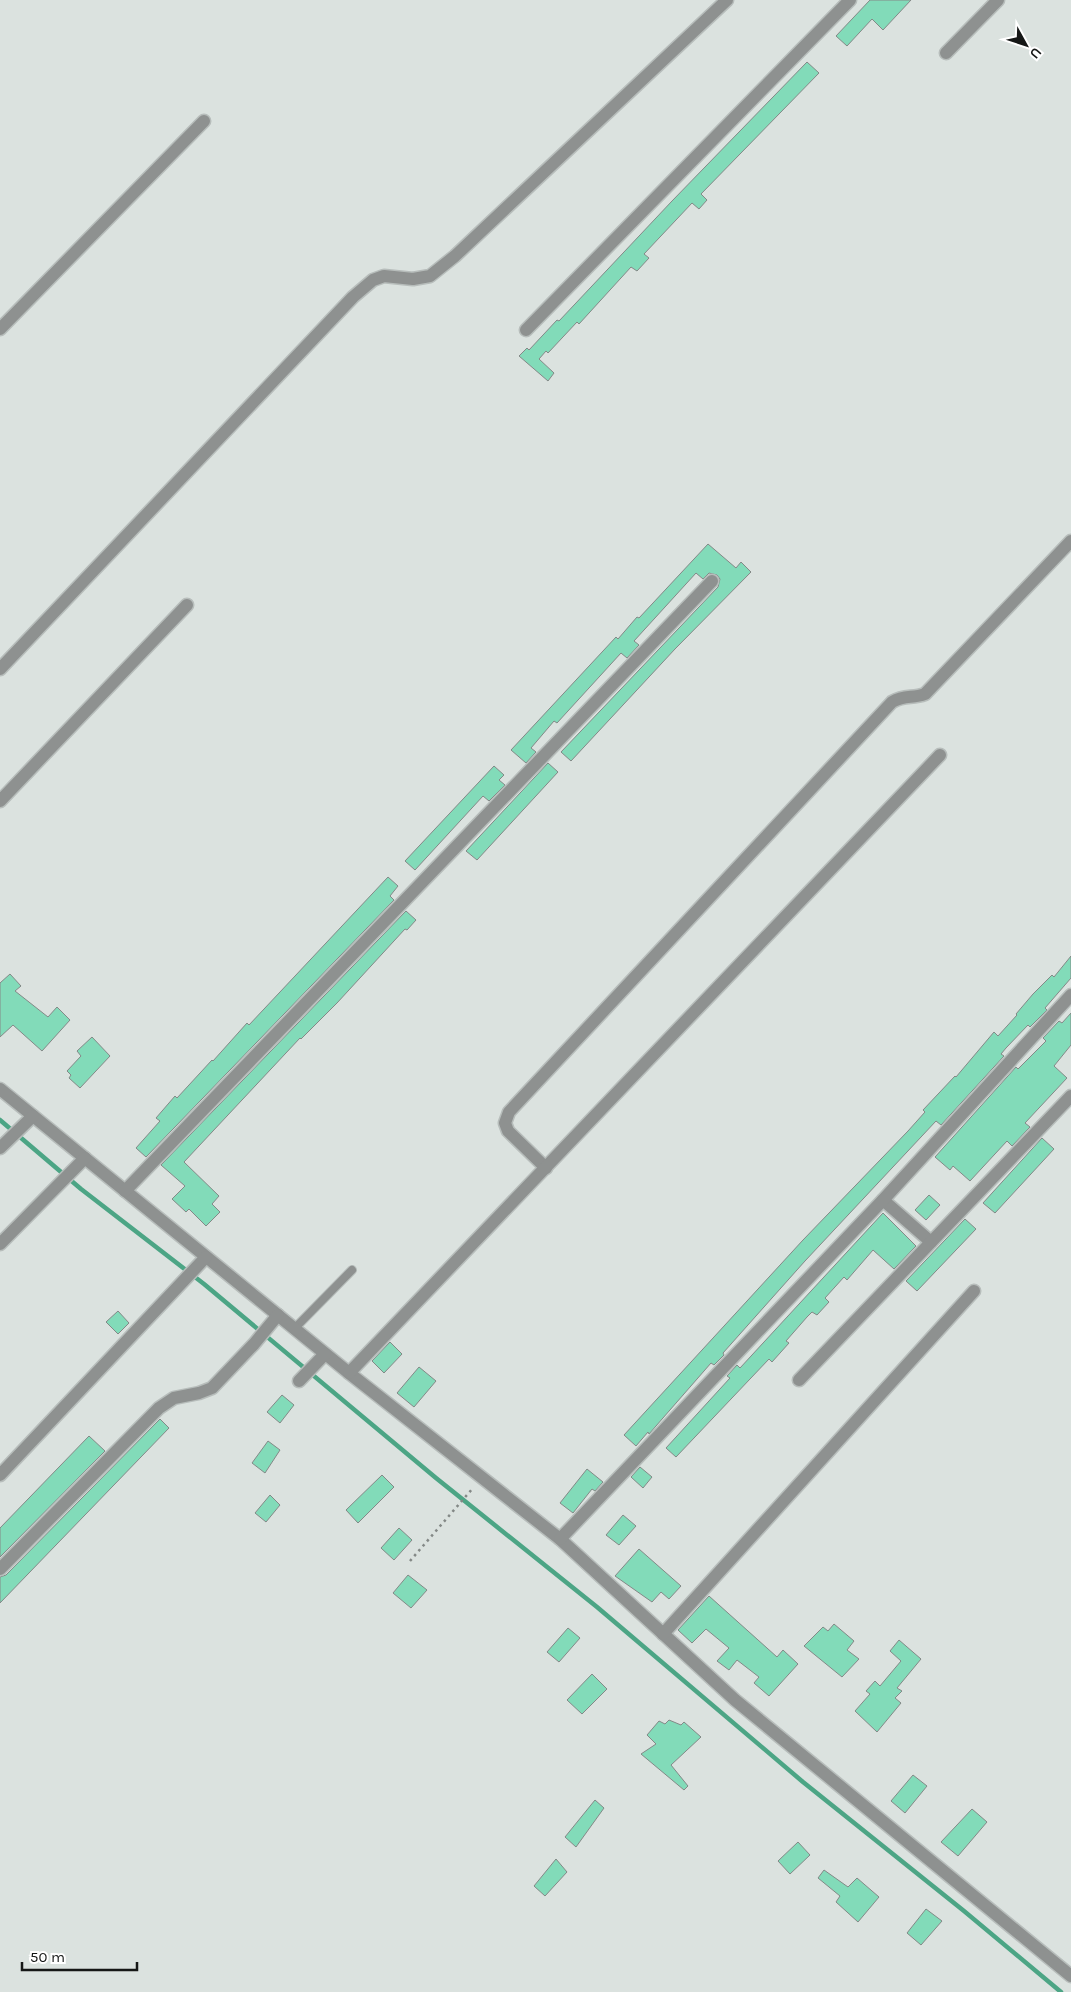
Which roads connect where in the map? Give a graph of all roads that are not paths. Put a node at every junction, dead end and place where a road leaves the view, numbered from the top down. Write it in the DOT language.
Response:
graph roads {
  1 [pos="727,0"];
  2 [pos="850,0"];
  3 [pos="998,0"];
  4 [pos="946,53"];
  5 [pos="204,121"];
  6 [pos="0,329"];
  7 [pos="526,330"];
  8 [pos="1071,541"];
  9 [pos="712,581"];
  10 [pos="187,606"];
  11 [pos="0,670"];
  12 [pos="940,755"];
  13 [pos="0,801"];
  14 [pos="1071,996"];
  15 [pos="0,1089"];
  16 [pos="1071,1096"];
  17 [pos="33,1116"];
  18 [pos="4,1144"];
  19 [pos="85,1158"];
  20 [pos="546,1168"];
  21 [pos="124,1191"];
  22 [pos="883,1200"];
  23 [pos="931,1242"];
  24 [pos="0,1244"];
  25 [pos="202,1262"];
  26 [pos="352,1270"];
  27 [pos="974,1291"];
  28 [pos="273,1320"];
  29 [pos="294,1329"];
  30 [pos="325,1354"];
  31 [pos="349,1373"];
  32 [pos="300,1380"];
  33 [pos="799,1380"];
  34 [pos="0,1475"];
  35 [pos="560,1539"];
  36 [pos="0,1569"];
  37 [pos="663,1634"];
  38 [pos="1071,1976"];
  1 -- 11 [label="street"];
  2 -- 7 [label="street"];
  3 -- 4 [label="street"];
  5 -- 6 [label="street"];
  8 -- 20 [label="street"];
  9 -- 21 [label="street"];
  10 -- 13 [label="street"];
  12 -- 20 [label="street"];
  14 -- 22 [label="street"];
  15 -- 17 [label="street"];
  16 -- 23 [label="street"];
  17 -- 18 [label="street"];
  17 -- 19 [label="street"];
  19 -- 21 [label="street"];
  19 -- 24 [label="street"];
  20 -- 31 [label="street"];
  21 -- 25 [label="street"];
  22 -- 23 [label="street"];
  22 -- 35 [label="street"];
  23 -- 33 [label="street"];
  25 -- 28 [label="street"];
  25 -- 34 [label="street"];
  26 -- 29 [label="lane"];
  27 -- 37 [label="street"];
  28 -- 29 [label="street"];
  28 -- 36 [label="street"];
  29 -- 30 [label="street"];
  30 -- 31 [label="street"];
  30 -- 32 [label="street"];
  31 -- 35 [label="street"];
  35 -- 37 [label="street"];
  37 -- 38 [label="street"];
}
